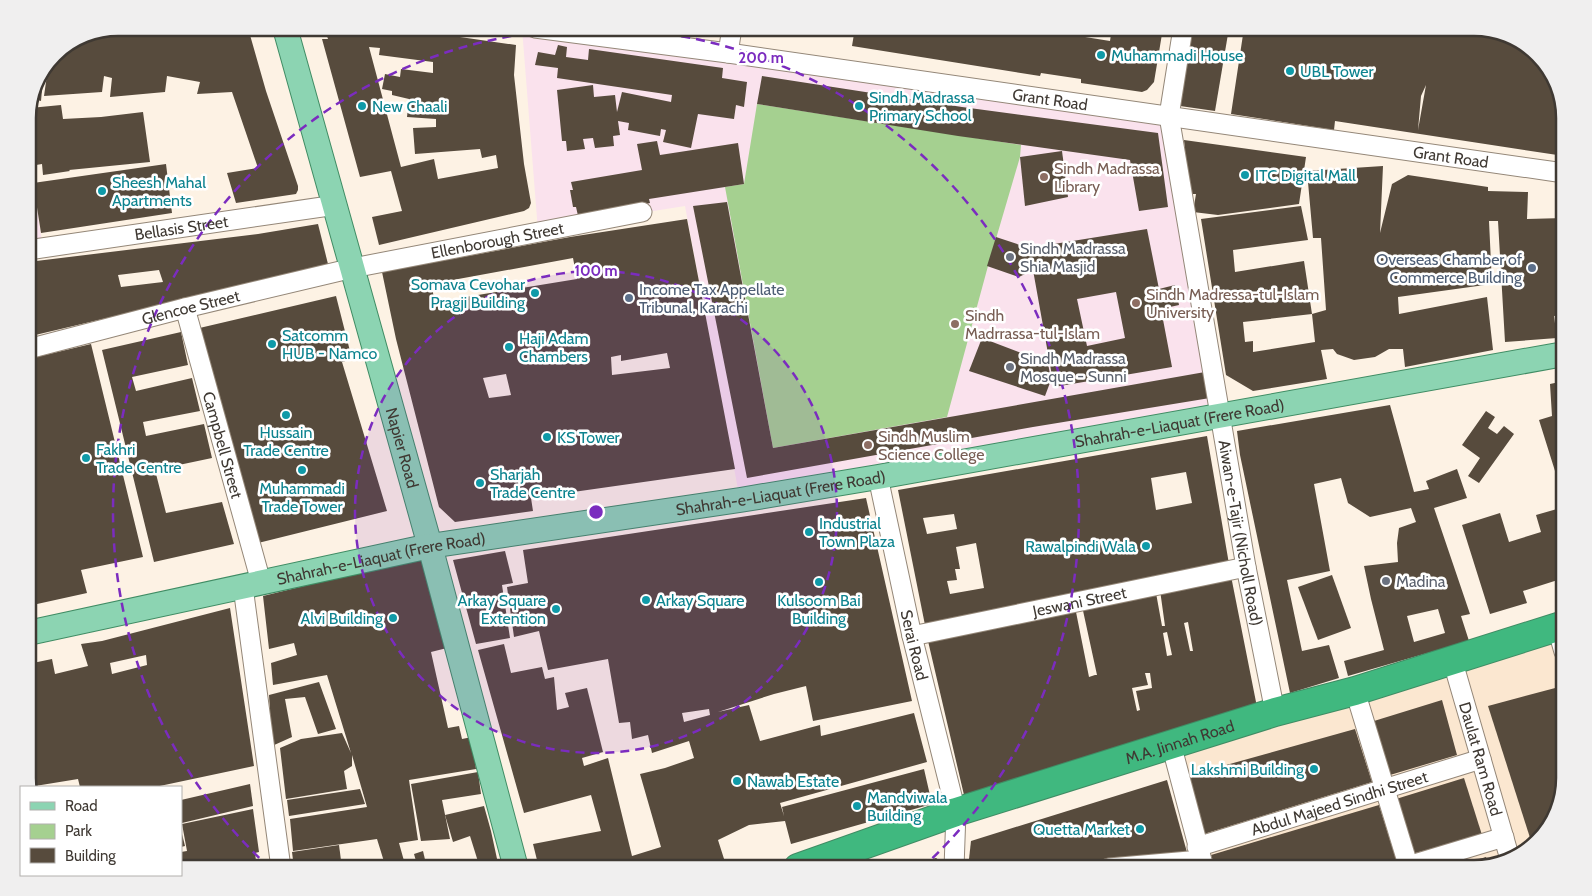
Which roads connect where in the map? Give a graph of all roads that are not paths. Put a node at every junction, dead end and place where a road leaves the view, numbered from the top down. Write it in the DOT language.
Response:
graph roads {
  1 [pos="288,36"];
  2 [pos="597,36"];
  3 [pos="731,36"];
  4 [pos="1182,36"];
  5 [pos="728,53"];
  6 [pos="1169,116"];
  7 [pos="1556,172"];
  8 [pos="336,205"];
  9 [pos="642,212"];
  10 [pos="36,249"];
  11 [pos="352,268"];
  12 [pos="185,308"];
  13 [pos="36,346"];
  14 [pos="1556,355"];
  15 [pos="1219,417"];
  16 [pos="878,477"];
  17 [pos="430,546"];
  18 [pos="1246,567"];
  19 [pos="252,585"];
  20 [pos="36,632"];
  21 [pos="1556,635"];
  22 [pos="912,636"];
  23 [pos="1452,659"];
  24 [pos="1355,690"];
  25 [pos="1275,712"];
  26 [pos="1172,744"];
  27 [pos="1481,759"];
  28 [pos="1385,789"];
  29 [pos="956,812"];
  30 [pos="1504,837"];
  31 [pos="1508,852"];
  32 [pos="1201,858"];
  33 [pos="280,860"];
  34 [pos="514,860"];
  35 [pos="821,860"];
  36 [pos="954,860"];
  37 [pos="1183,860"];
  38 [pos="1404,860"];
  39 [pos="1431,860"];
  1 -- 8 [label="main road, Napier Road"];
  2 -- 5 [label="street, Grant Road"];
  3 -- 5 [label="street"];
  4 -- 6 [label="street, Aiwan-e-Tajir (Nicholl Road)"];
  5 -- 6 [label="street, Grant Road"];
  6 -- 7 [label="street, Grant Road"];
  6 -- 15 [label="street, Aiwan-e-Tajir (Nicholl Road)"];
  8 -- 10 [label="street, Bellasis Street"];
  8 -- 11 [label="main road, Napier Road"];
  9 -- 11 [label="street, Ellenborough Street"];
  11 -- 12 [label="street, Glencoe Street"];
  11 -- 17 [label="main road, Napier Road"];
  12 -- 13 [label="street, Glencoe Street"];
  12 -- 19 [label="street, Campbell Street"];
  14 -- 15 [label="main road, Shahrah-e-Liaquat (Frere Road)"];
  15 -- 16 [label="main road, Shahrah-e-Liaquat (Frere Road)"];
  15 -- 18 [label="street, Aiwan-e-Tajir (Nicholl Road)"];
  16 -- 17 [label="main road, Shahrah-e-Liaquat (Frere Road)"];
  16 -- 22 [label="street, Serai Road"];
  17 -- 19 [label="main road, Shahrah-e-Liaquat (Frere Road)"];
  17 -- 34 [label="main road, Napier Road"];
  18 -- 22 [label="street, Jeswani Street"];
  18 -- 25 [label="street, Aiwan-e-Tajir (Nicholl Road)"];
  19 -- 20 [label="main road, Shahrah-e-Liaquat (Frere Road)"];
  19 -- 33 [label="street, Campbell Street"];
  21 -- 23 [label="highway, M.A. Jinnah Road"];
  22 -- 29 [label="street, Serai Road"];
  23 -- 24 [label="highway, M.A. Jinnah Road"];
  23 -- 27 [label="street, Daulat Ram Road"];
  24 -- 25 [label="highway, M.A. Jinnah Road"];
  24 -- 28 [label="street"];
  25 -- 26 [label="highway, M.A. Jinnah Road"];
  26 -- 29 [label="highway, M.A. Jinnah Road"];
  26 -- 32 [label="street"];
  27 -- 28 [label="street, Abdul Majeed Sindhi Street"];
  27 -- 30 [label="street, Daulat Ram Road"];
  28 -- 32 [label="street, Abdul Majeed Sindhi Street"];
  28 -- 38 [label="street"];
  29 -- 35 [label="highway, M.A. Jinnah Road"];
  29 -- 36 [label="street, Serai Road"];
  30 -- 31 [label="street, Daulat Ram Road"];
  30 -- 39 [label="street"];
  32 -- 37 [label="street, Abdul Majeed Sindhi Street"];
}
